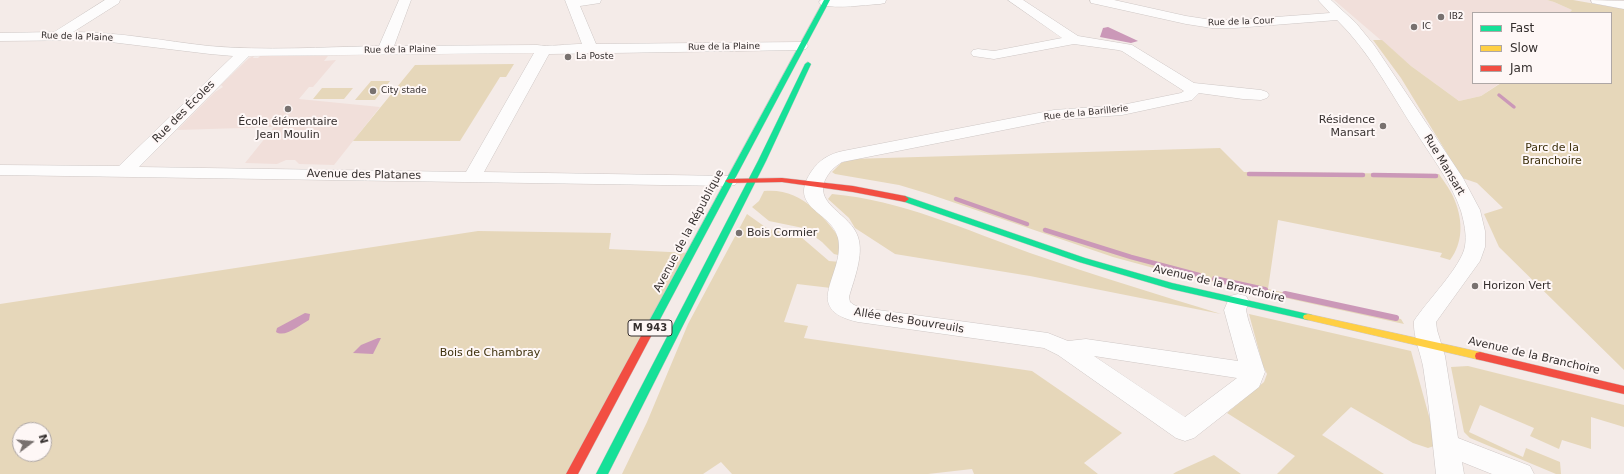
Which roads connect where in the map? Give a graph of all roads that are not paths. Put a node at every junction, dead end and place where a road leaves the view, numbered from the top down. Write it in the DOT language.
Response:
graph roads {
  1 [pos="114,0"];
  2 [pos="405,0"];
  3 [pos="595,0"];
  4 [pos="880,0"];
  5 [pos="1014,0"];
  6 [pos="1096,0"];
  7 [pos="1324,0"];
  8 [pos="1597,0"];
  9 [pos="572,2"];
  10 [pos="833,3"];
  11 [pos="1624,5"];
  12 [pos="1341,16"];
  13 [pos="59,35"];
  14 [pos="0,37"];
  15 [pos="1074,40"];
  16 [pos="587,48"];
  17 [pos="385,50"];
  18 [pos="807,50"];
  19 [pos="543,51"];
  20 [pos="245,52"];
  21 [pos="978,53"];
  22 [pos="1190,87"];
  23 [pos="1261,95"];
  24 [pos="762,161"];
  25 [pos="0,170"];
  26 [pos="124,172"];
  27 [pos="472,177"];
  28 [pos="729,181"];
  29 [pos="750,182"];
  30 [pos="808,184"];
  31 [pos="1238,301"];
  32 [pos="1431,344"];
  33 [pos="1066,349"];
  34 [pos="1253,372"];
  35 [pos="1624,390"];
  36 [pos="1446,444"];
  37 [pos="572,474"];
  38 [pos="602,474"];
  39 [pos="1450,474"];
  40 [pos="1520,474"];
  1 -- 13 [label="street"];
  2 -- 17 [label="street"];
  3 -- 9 [label="street"];
  4 -- 10 [label="street"];
  5 -- 15 [label="street"];
  6 -- 12 [label="street, Rue de la Cour"];
  7 -- 12 [label="street, Rue Mansart"];
  8 -- 11 [label="street"];
  9 -- 16 [label="street"];
  10 -- 18 [label="main road, Avenue de la République / M 943"];
  12 -- 32 [label="street, Rue Mansart"];
  13 -- 14 [label="street, Rue de la Plaine"];
  13 -- 20 [label="street, Rue de la Plaine"];
  15 -- 21 [label="street"];
  15 -- 22 [label="street"];
  16 -- 18 [label="street, Rue de la Plaine"];
  16 -- 19 [label="street, Rue de la Plaine"];
  17 -- 19 [label="street, Rue de la Plaine"];
  17 -- 20 [label="street, Rue de la Plaine"];
  18 -- 24 [label="main road, Avenue de la République / M 943"];
  18 -- 28 [label="main road, Avenue de la République / M 943"];
  19 -- 27 [label="street"];
  20 -- 26 [label="street, Rue des Écoles"];
  22 -- 23 [label="street"];
  22 -- 30 [label="street, Rue de la Barillerie"];
  24 -- 29 [label="main road, Avenue de la République / M 943"];
  24 -- 30 [label="main road"];
  25 -- 26 [label="street, Avenue des Platanes"];
  26 -- 27 [label="street, Avenue des Platanes"];
  27 -- 28 [label="street, Avenue des Platanes"];
  28 -- 29 [label="main road"];
  28 -- 37 [label="main road, Avenue de la République / M 943"];
  29 -- 30 [label="main road"];
  29 -- 38 [label="main road, Avenue de la République / M 943"];
  30 -- 31 [label="main road, Avenue de la Branchoire"];
  30 -- 33 [label="street, Allée des Bouvreuils"];
  31 -- 32 [label="main road, Avenue de la Branchoire"];
  31 -- 34 [label="street"];
  32 -- 35 [label="main road, Avenue de la Branchoire"];
  32 -- 36 [label="street"];
  33 -- 34 [label="street, Allée des Bouvreuils"];
  33 -- 34 [label="street, Allée des Bouvreuils"];
  36 -- 39 [label="street"];
  36 -- 40 [label="street"];
}
